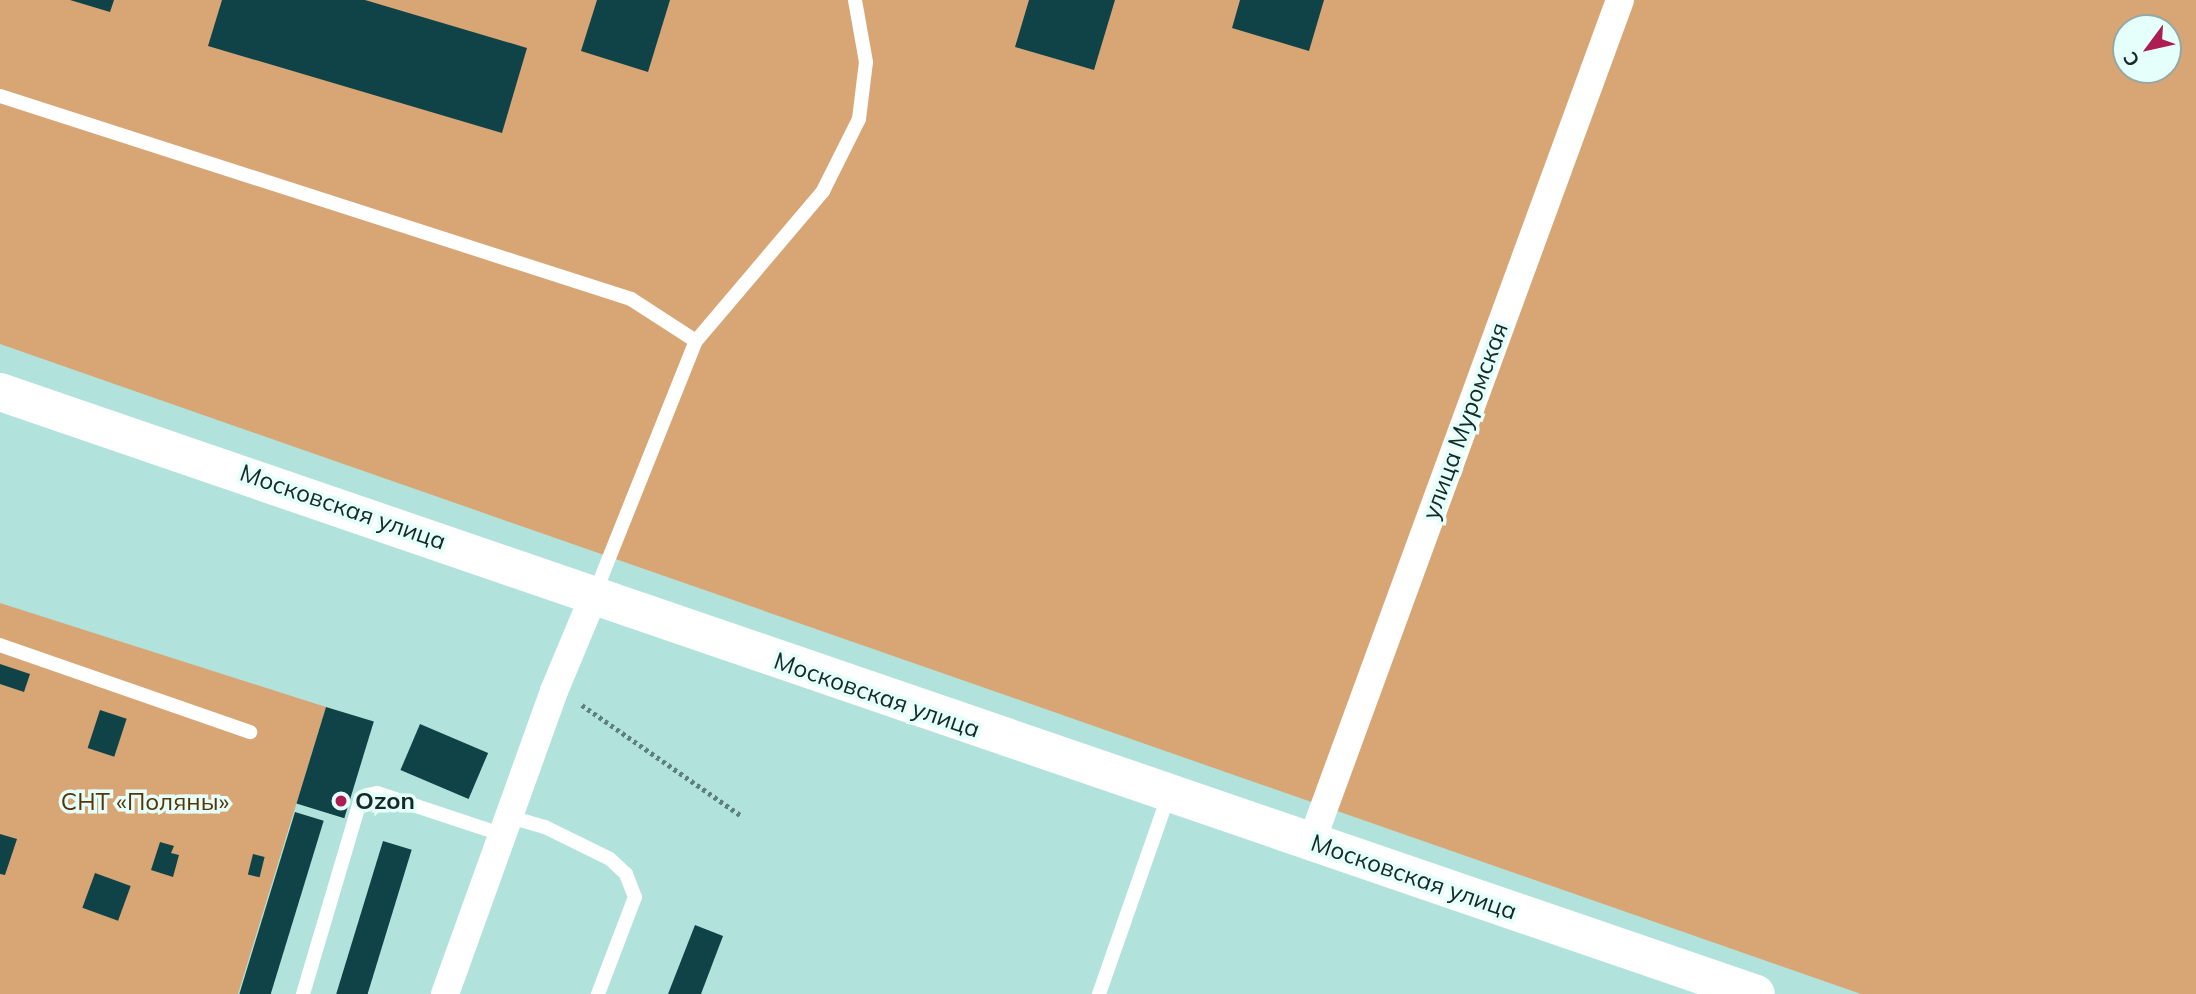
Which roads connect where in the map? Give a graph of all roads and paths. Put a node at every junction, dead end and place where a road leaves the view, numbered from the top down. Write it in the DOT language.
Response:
graph roads {
  1 [pos="855,0"];
  2 [pos="1619,0"];
  3 [pos="0,96"];
  4 [pos="696,341"];
  5 [pos="0,392"];
  6 [pos="595,593"];
  7 [pos="0,645"];
  8 [pos="577,702"];
  9 [pos="250,732"];
  10 [pos="1169,794"];
  11 [pos="740,815"];
  12 [pos="506,826"];
  13 [pos="1311,842"];
  14 [pos="303,994"];
  15 [pos="445,994"];
  16 [pos="598,994"];
  17 [pos="1099,994"];
  18 [pos="1756,994"];
  1 -- 4 [label="lane"];
  2 -- 13 [label="street, улица Муромская"];
  3 -- 4 [label="lane"];
  4 -- 6 [label="lane"];
  5 -- 6 [label="main road, Московская улица"];
  6 -- 10 [label="main road, Московская улица"];
  6 -- 12 [label="street"];
  7 -- 9 [label="lane"];
  8 -- 11 [label="path"];
  10 -- 13 [label="main road, Московская улица"];
  10 -- 17 [label="lane"];
  12 -- 14 [label="lane"];
  12 -- 15 [label="street"];
  12 -- 16 [label="lane"];
  13 -- 18 [label="main road, Московская улица"];
}
